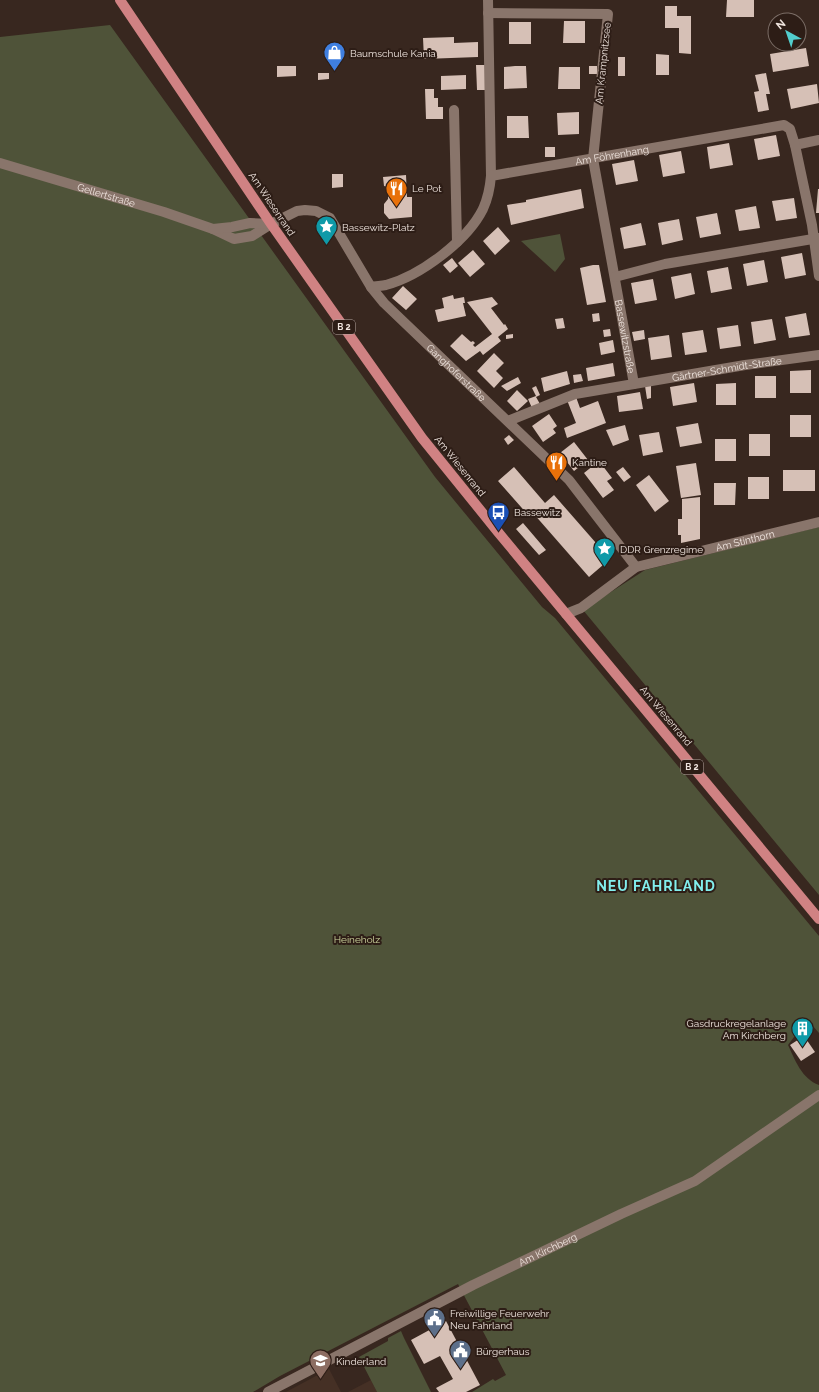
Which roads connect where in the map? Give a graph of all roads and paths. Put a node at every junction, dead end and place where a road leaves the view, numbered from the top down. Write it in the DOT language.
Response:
graph roads {
  1 [pos="120,0"];
  2 [pos="488,0"];
  3 [pos="488,13"];
  4 [pos="454,110"];
  5 [pos="819,140"];
  6 [pos="795,145"];
  7 [pos="593,159"];
  8 [pos="0,163"];
  9 [pos="491,176"];
  10 [pos="271,224"];
  11 [pos="816,239"];
  12 [pos="457,242"];
  13 [pos="819,276"];
  14 [pos="615,277"];
  15 [pos="371,287"];
  16 [pos="819,355"];
  17 [pos="634,384"];
  18 [pos="508,421"];
  19 [pos="819,522"];
  20 [pos="636,567"];
  21 [pos="566,614"];
  22 [pos="819,919"];
  23 [pos="819,1095"];
  24 [pos="268,1392"];
  1 -- 10 [label="main road, Am Wiesenrand / B 2"];
  2 -- 3 [label="street"];
  3 -- 7 [label="street, Am Krampnitzsee"];
  3 -- 9 [label="street"];
  4 -- 12 [label="street"];
  5 -- 6 [label="street"];
  6 -- 7 [label="street, Am Föhrenhang"];
  6 -- 11 [label="street, Am Föhrenhang"];
  7 -- 9 [label="street, Am Föhrenhang"];
  7 -- 14 [label="street, Bassewitzstraße"];
  8 -- 10 [label="street, Gellertstraße"];
  9 -- 12 [label="street"];
  10 -- 15 [label="street, Ganghoferstraße"];
  10 -- 21 [label="main road, Am Wiesenrand / B 2"];
  11 -- 13 [label="street"];
  11 -- 14 [label="street"];
  12 -- 15 [label="street"];
  14 -- 17 [label="street, Bassewitzstraße"];
  15 -- 18 [label="street, Ganghoferstraße"];
  16 -- 17 [label="street, Gärtner-Schmidt-Straße"];
  17 -- 18 [label="street, Bassewitzstraße"];
  18 -- 20 [label="street, Ganghoferstraße"];
  19 -- 20 [label="street, Am Stinthorn"];
  20 -- 21 [label="street, Am Stinthorn"];
  21 -- 22 [label="main road, Am Wiesenrand / B 2"];
  23 -- 24 [label="street, Am Kirchberg"];
}
